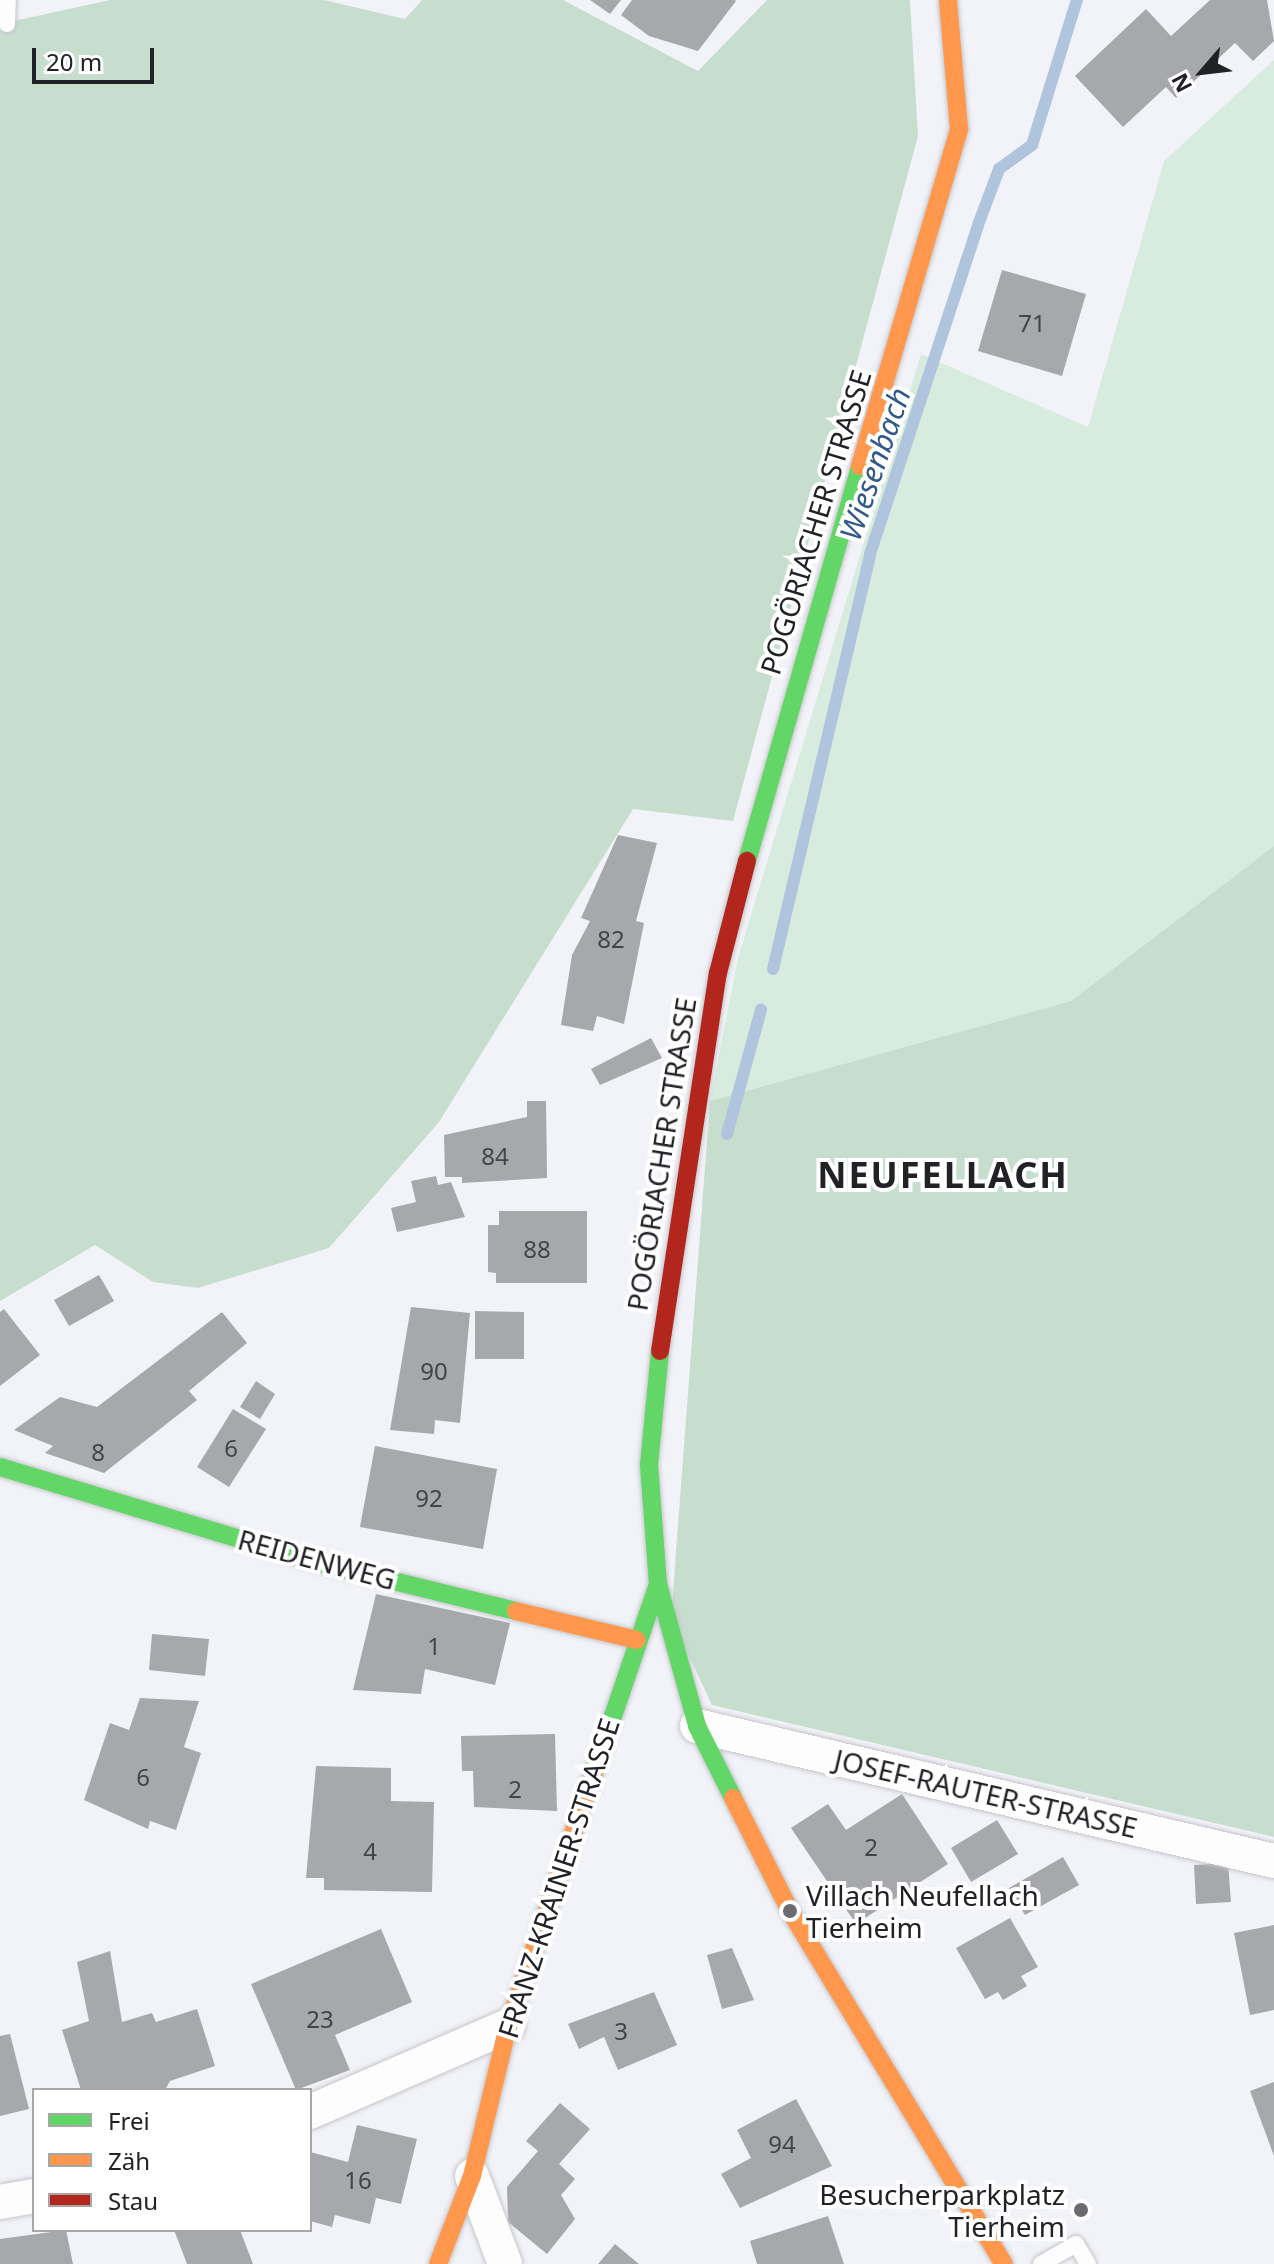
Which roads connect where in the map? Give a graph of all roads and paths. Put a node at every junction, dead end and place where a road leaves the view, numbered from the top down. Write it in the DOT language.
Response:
graph roads {
  1 [pos="8,0"];
  2 [pos="948,0"];
  3 [pos="7,24"];
  4 [pos="0,1467"];
  5 [pos="658,1584"];
  6 [pos="637,1640"];
  7 [pos="697,1726"];
  8 [pos="1274,1861"];
  9 [pos="508,2026"];
  10 [pos="312,2111"];
  11 [pos="472,2176"];
  12 [pos="32,2196"];
  13 [pos="0,2202"];
  14 [pos="999,2262"];
  15 [pos="438,2264"];
  16 [pos="505,2264"];
  17 [pos="1041,2264"];
  18 [pos="1088,2264"];
  1 -- 3 [label="lane"];
  2 -- 5 [label="street, POGÖRIACHER STRASSE"];
  4 -- 6 [label="street, REIDENWEG"];
  5 -- 6 [label="street, FRANZ-KRAINER-STRASSE"];
  5 -- 7 [label="street, POGÖRIACHER STRASSE"];
  6 -- 9 [label="street, FRANZ-KRAINER-STRASSE"];
  7 -- 8 [label="street, JOSEF-RAUTER-STRASSE"];
  7 -- 14 [label="street, POGÖRIACHER STRASSE"];
  9 -- 10 [label="street"];
  9 -- 11 [label="street, FRANZ-KRAINER-STRASSE"];
  11 -- 15 [label="street, FRANZ-KRAINER-STRASSE"];
  11 -- 16 [label="street"];
  12 -- 13 [label="street"];
  17 -- 18 [label="lane"];
}
